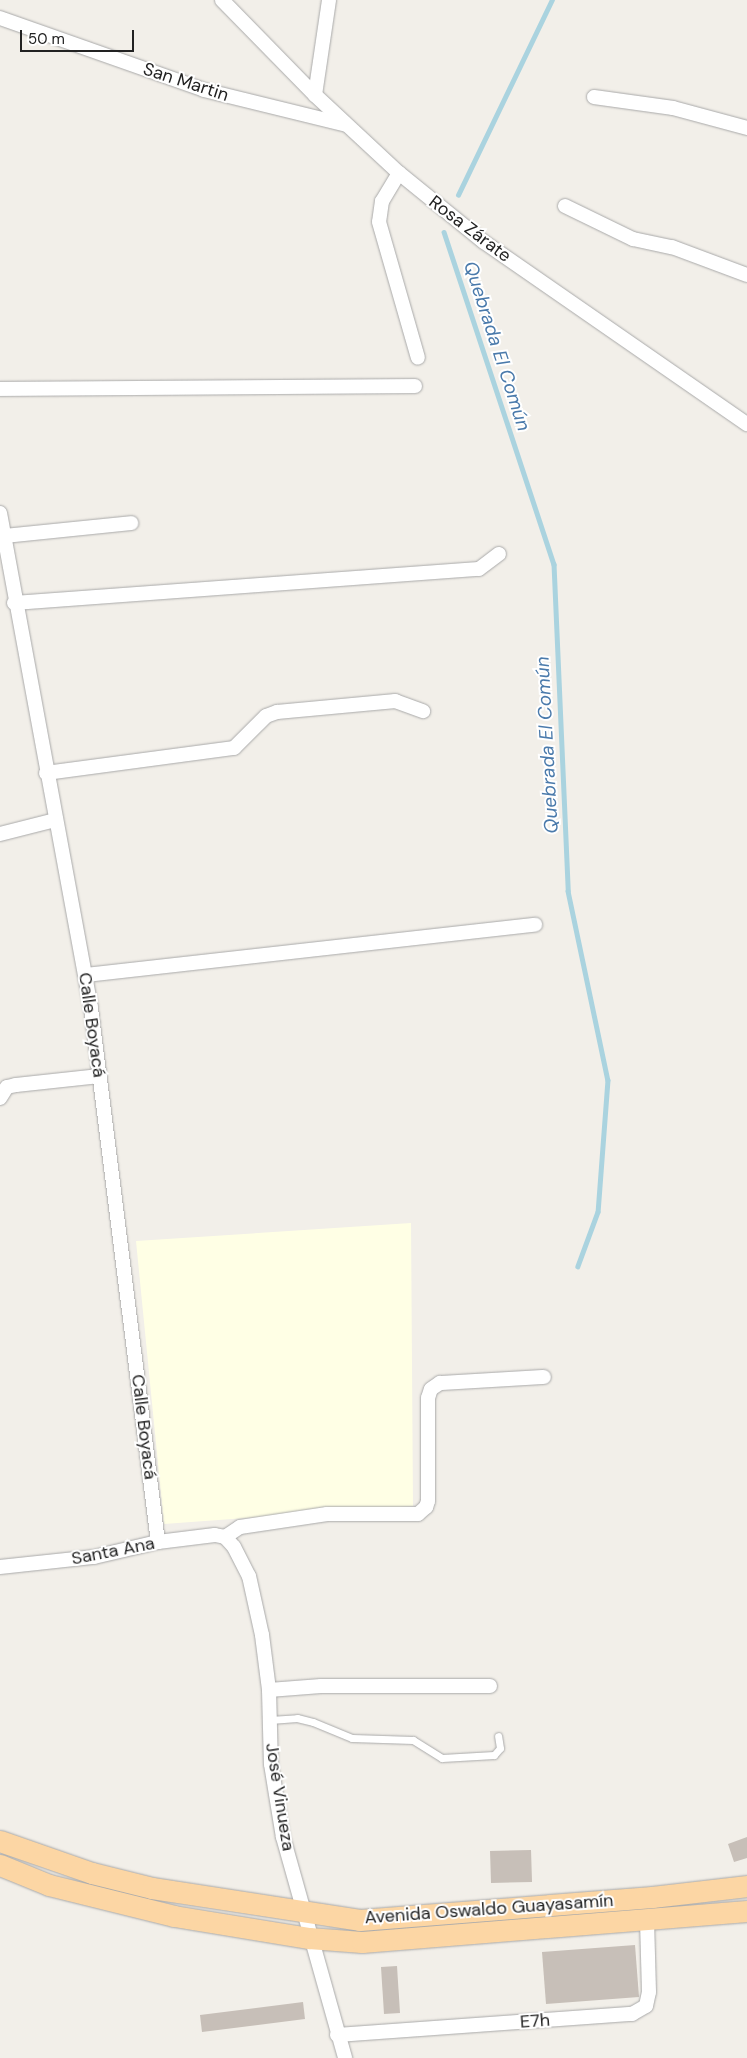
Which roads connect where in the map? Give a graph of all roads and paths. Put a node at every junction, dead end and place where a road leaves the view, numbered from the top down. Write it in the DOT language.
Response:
graph roads {
  1 [pos="222,0"];
  2 [pos="329,0"];
  3 [pos="0,18"];
  4 [pos="315,95"];
  5 [pos="594,97"];
  6 [pos="347,125"];
  7 [pos="747,128"];
  8 [pos="399,173"];
  9 [pos="564,206"];
  10 [pos="747,275"];
  11 [pos="418,358"];
  12 [pos="415,386"];
  13 [pos="0,389"];
  14 [pos="747,424"];
  15 [pos="0,513"];
  16 [pos="132,523"];
  17 [pos="4,536"];
  18 [pos="499,554"];
  19 [pos="14,603"];
  20 [pos="423,711"];
  21 [pos="46,773"];
  22 [pos="55,820"];
  23 [pos="0,834"];
  24 [pos="535,926"];
  25 [pos="86,975"];
  26 [pos="100,1076"];
  27 [pos="0,1098"];
  28 [pos="544,1377"];
  29 [pos="225,1537"];
  30 [pos="158,1542"];
  31 [pos="0,1567"];
  32 [pos="490,1686"];
  33 [pos="269,1690"];
  34 [pos="270,1720"];
  35 [pos="498,1736"];
  36 [pos="0,1841"];
  37 [pos="0,1865"];
  38 [pos="747,1886"];
  39 [pos="747,1911"];
  40 [pos="303,1912"];
  41 [pos="647,1921"];
  42 [pos="310,1938"];
  43 [pos="337,2035"];
  44 [pos="345,2058"];
  1 -- 4 [label="street, Rosa Zárate"];
  2 -- 4 [label="street"];
  3 -- 6 [label="street, San Martin"];
  4 -- 6 [label="street, Rosa Zárate"];
  5 -- 7 [label="street"];
  6 -- 8 [label="street, Rosa Zárate"];
  8 -- 11 [label="street"];
  8 -- 14 [label="street, Rosa Zárate"];
  9 -- 10 [label="street"];
  12 -- 13 [label="street"];
  15 -- 17 [label="street, Calle Boyacá"];
  16 -- 17 [label="street"];
  17 -- 19 [label="street, Calle Boyacá"];
  18 -- 19 [label="street"];
  19 -- 21 [label="street, Calle Boyacá"];
  20 -- 21 [label="street"];
  21 -- 22 [label="street, Calle Boyacá"];
  22 -- 23 [label="street"];
  22 -- 25 [label="street, Calle Boyacá"];
  24 -- 25 [label="street"];
  25 -- 26 [label="street, Calle Boyacá"];
  26 -- 27 [label="street"];
  26 -- 30 [label="street, Calle Boyacá"];
  28 -- 29 [label="street"];
  29 -- 30 [label="street, Santa Ana"];
  29 -- 33 [label="street, José Vinueza"];
  30 -- 31 [label="street, Santa Ana"];
  32 -- 33 [label="street"];
  33 -- 34 [label="street, José Vinueza"];
  34 -- 35 [label="lane"];
  34 -- 40 [label="street, José Vinueza"];
  36 -- 40 [label="main road, Avenida Oswaldo Guayasamín"];
  37 -- 42 [label="main road, Avenida Oswaldo Guayasamín"];
  38 -- 40 [label="main road, Avenida Oswaldo Guayasamín"];
  39 -- 41 [label="main road, Avenida Oswaldo Guayasamín"];
  40 -- 42 [label="street, José Vinueza"];
  41 -- 42 [label="main road, Avenida Oswaldo Guayasamín"];
  41 -- 43 [label="street, E7h"];
  42 -- 43 [label="street, José Vinueza"];
  43 -- 44 [label="street, José Vinueza"];
}
